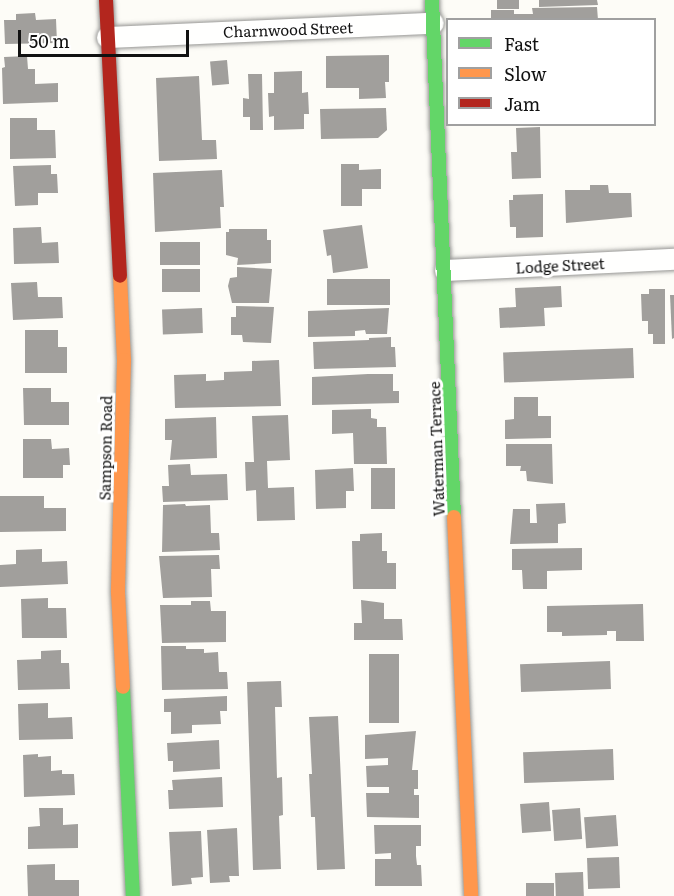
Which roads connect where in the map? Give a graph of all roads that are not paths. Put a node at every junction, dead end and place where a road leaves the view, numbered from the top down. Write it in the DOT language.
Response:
graph roads {
  1 [pos="106,0"];
  2 [pos="432,0"];
  3 [pos="434,24"];
  4 [pos="107,36"];
  5 [pos="674,259"];
  6 [pos="446,270"];
  7 [pos="133,896"];
  8 [pos="471,896"];
  1 -- 4 [label="street, Sampson Road"];
  2 -- 3 [label="street, Waterman Terrace"];
  3 -- 4 [label="street, Charnwood Street"];
  3 -- 6 [label="street, Waterman Terrace"];
  4 -- 7 [label="street, Sampson Road"];
  5 -- 6 [label="street, Lodge Street"];
  6 -- 8 [label="street, Waterman Terrace"];
}
